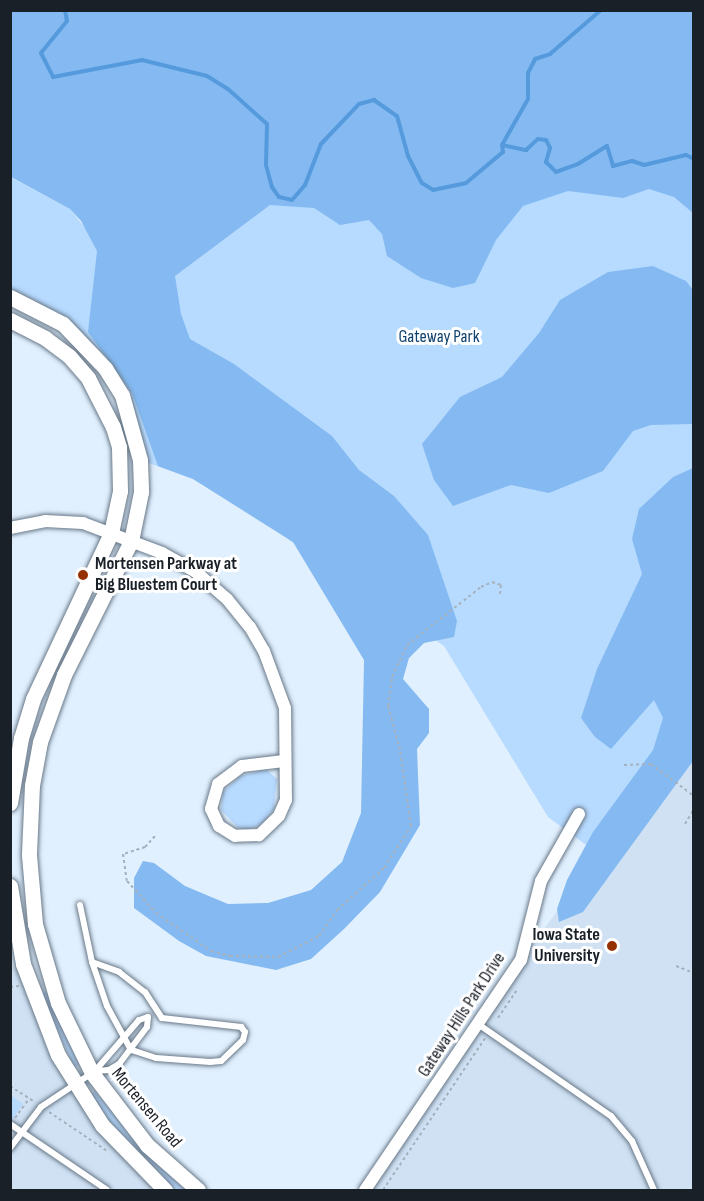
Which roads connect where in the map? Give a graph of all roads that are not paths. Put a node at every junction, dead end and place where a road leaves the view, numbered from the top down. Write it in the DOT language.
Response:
graph roads {
  1 [pos="10,297"];
  2 [pos="10,321"];
  3 [pos="10,528"];
  4 [pos="111,533"];
  5 [pos="131,541"];
  6 [pos="284,760"];
  7 [pos="10,803"];
  8 [pos="579,814"];
  9 [pos="10,886"];
  10 [pos="80,905"];
  11 [pos="44,960"];
  12 [pos="92,962"];
  13 [pos="17,966"];
  14 [pos="154,1010"];
  15 [pos="148,1017"];
  16 [pos="478,1024"];
  17 [pos="123,1042"];
  18 [pos="130,1050"];
  19 [pos="94,1072"];
  20 [pos="74,1084"];
  21 [pos="11,1124"];
  22 [pos="22,1132"];
  23 [pos="10,1148"];
  24 [pos="107,1191"];
  25 [pos="165,1191"];
  26 [pos="198,1191"];
  27 [pos="365,1191"];
  28 [pos="654,1191"];
  1 -- 5 [label="street, Mortensen Road"];
  2 -- 4 [label="street"];
  3 -- 4 [label="street"];
  4 -- 5 [label="street"];
  4 -- 7 [label="street"];
  5 -- 6 [label="street"];
  5 -- 11 [label="street, Mortensen Road"];
  6 -- 6 [label="street"];
  8 -- 16 [label="street, Gateway Hills Park Drive"];
  9 -- 13 [label="street"];
  10 -- 12 [label="lane"];
  11 -- 13 [label="street"];
  11 -- 19 [label="street, Mortensen Road"];
  12 -- 14 [label="lane"];
  12 -- 17 [label="lane"];
  13 -- 20 [label="street"];
  14 -- 15 [label="lane"];
  14 -- 18 [label="lane"];
  15 -- 17 [label="lane"];
  15 -- 18 [label="lane"];
  16 -- 27 [label="street, Gateway Hills Park Drive"];
  16 -- 28 [label="lane"];
  17 -- 18 [label="lane"];
  17 -- 19 [label="lane"];
  18 -- 19 [label="lane"];
  19 -- 20 [label="lane"];
  19 -- 26 [label="street, Mortensen Road"];
  20 -- 22 [label="lane"];
  20 -- 25 [label="street"];
  21 -- 22 [label="lane"];
  22 -- 23 [label="lane"];
  22 -- 24 [label="lane"];
}
